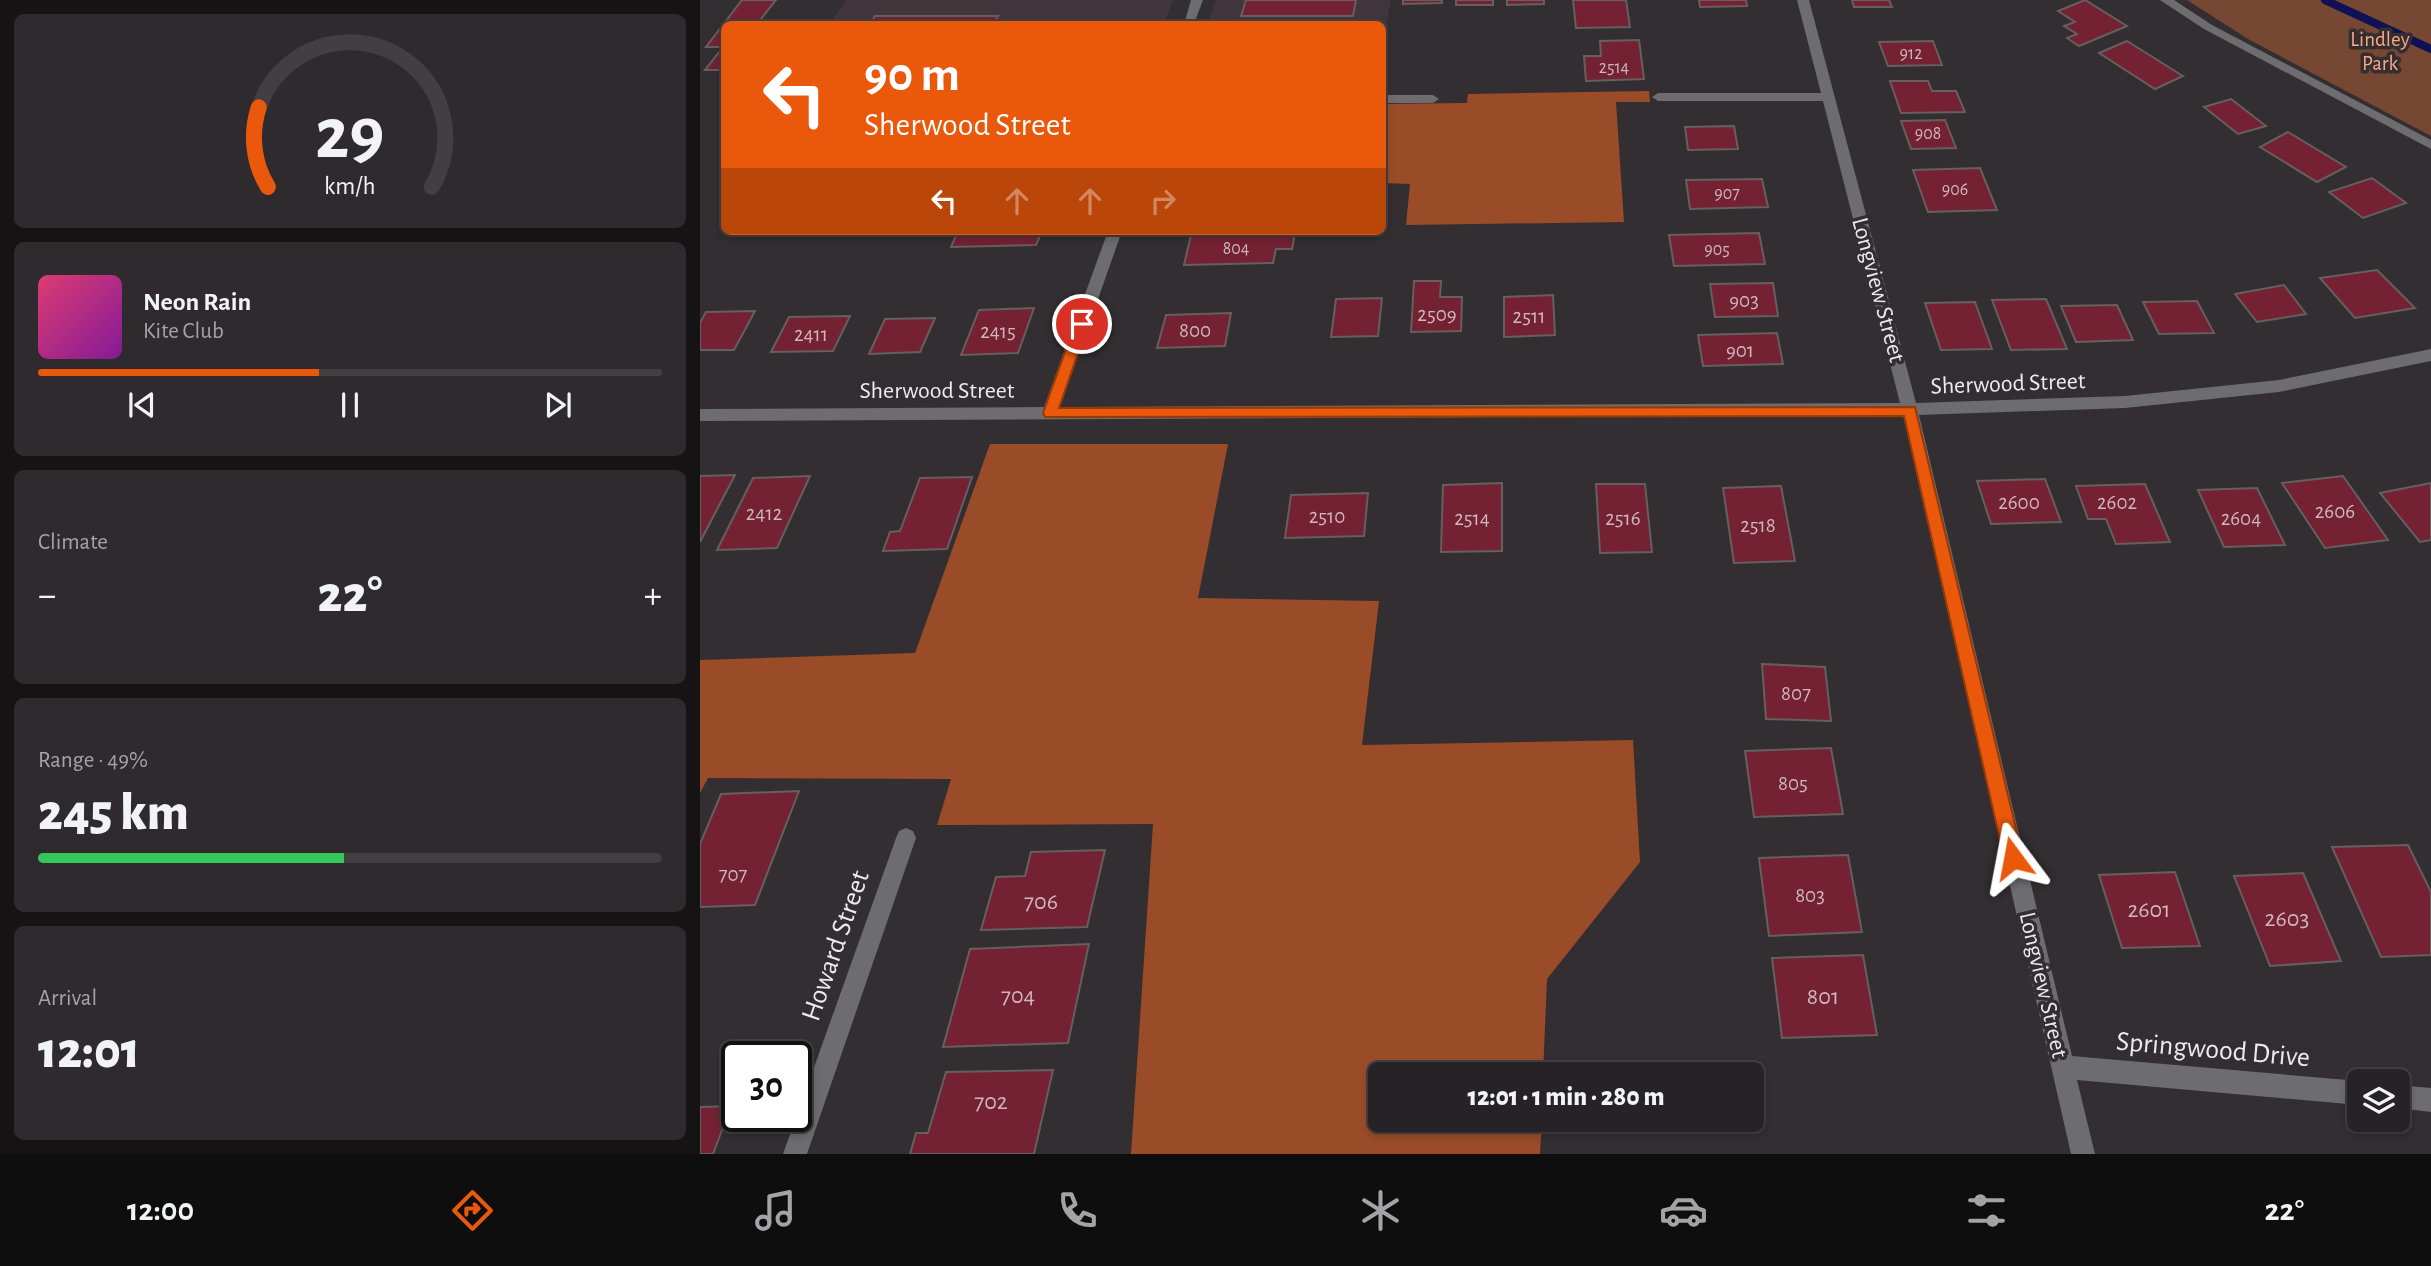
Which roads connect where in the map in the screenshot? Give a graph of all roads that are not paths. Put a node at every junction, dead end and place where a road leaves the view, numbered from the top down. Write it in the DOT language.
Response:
graph roads {
  1 [pos="1197,0"];
  2 [pos="1802,0"];
  3 [pos="2166,0"];
  4 [pos="1190,21"];
  5 [pos="1658,97"];
  6 [pos="1828,97"];
  7 [pos="1386,99"];
  8 [pos="1433,99"];
  9 [pos="2431,145"];
  10 [pos="1114,235"];
  11 [pos="2431,355"];
  12 [pos="1910,411"];
  13 [pos="1050,413"];
  14 [pos="700,415"];
  15 [pos="906,838"];
  16 [pos="2062,1067"];
  17 [pos="2347,1092"];
  18 [pos="2410,1098"];
  19 [pos="2431,1100"];
  20 [pos="794,1154"];
  21 [pos="2083,1154"];
  1 -- 4 [label="street"];
  2 -- 6 [label="street, Longview Street"];
  3 -- 9 [label="street"];
  5 -- 6 [label="street"];
  6 -- 12 [label="street, Longview Street"];
  7 -- 8 [label="street"];
  10 -- 13 [label="street"];
  11 -- 12 [label="street, Sherwood Street"];
  12 -- 13 [label="street, Sherwood Street"];
  12 -- 16 [label="street, Longview Street"];
  13 -- 14 [label="street, Sherwood Street"];
  15 -- 20 [label="street, Howard Street"];
  16 -- 17 [label="street, Springwood Drive"];
  16 -- 21 [label="street, Longview Street"];
  18 -- 19 [label="street"];
}
